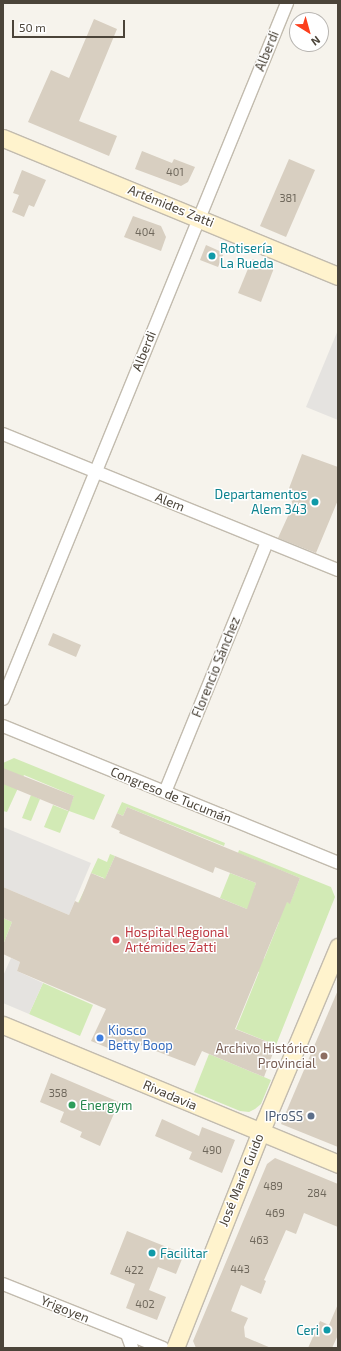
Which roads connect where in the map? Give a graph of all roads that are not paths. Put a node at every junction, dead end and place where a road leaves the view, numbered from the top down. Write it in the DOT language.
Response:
graph roads {
  1 [pos="287,3"];
  2 [pos="3,138"];
  3 [pos="199,217"];
  4 [pos="338,276"];
  5 [pos="3,434"];
  6 [pos="95,471"];
  7 [pos="267,542"];
  8 [pos="338,570"];
  9 [pos="3,699"];
  10 [pos="3,726"];
  11 [pos="165,792"];
  12 [pos="338,863"];
  13 [pos="338,947"];
  14 [pos="3,1025"];
  15 [pos="260,1133"];
  16 [pos="338,1164"];
  17 [pos="3,1284"];
  18 [pos="127,1334"];
  19 [pos="132,1348"];
  20 [pos="163,1348"];
  21 [pos="175,1348"];
  1 -- 3 [label="street, Alberdi"];
  2 -- 3 [label="main road, Artémides Zatti"];
  3 -- 4 [label="main road, Artémides Zatti"];
  3 -- 6 [label="street, Alberdi"];
  5 -- 6 [label="street, Alem"];
  6 -- 7 [label="street, Alem"];
  6 -- 9 [label="street, Alberdi"];
  7 -- 8 [label="street, Alem"];
  7 -- 11 [label="street, Florencio Sánchez"];
  10 -- 11 [label="street, Congreso de Tucumán"];
  11 -- 12 [label="street, Congreso de Tucumán"];
  13 -- 15 [label="main road, José María Guido"];
  14 -- 15 [label="main road, Rivadavia"];
  15 -- 16 [label="main road, Rivadavia"];
  15 -- 21 [label="main road, José María Guido"];
  17 -- 18 [label="street, Yrigoyen"];
  18 -- 19 [label="street"];
  18 -- 20 [label="street, Yrigoyen"];
}
